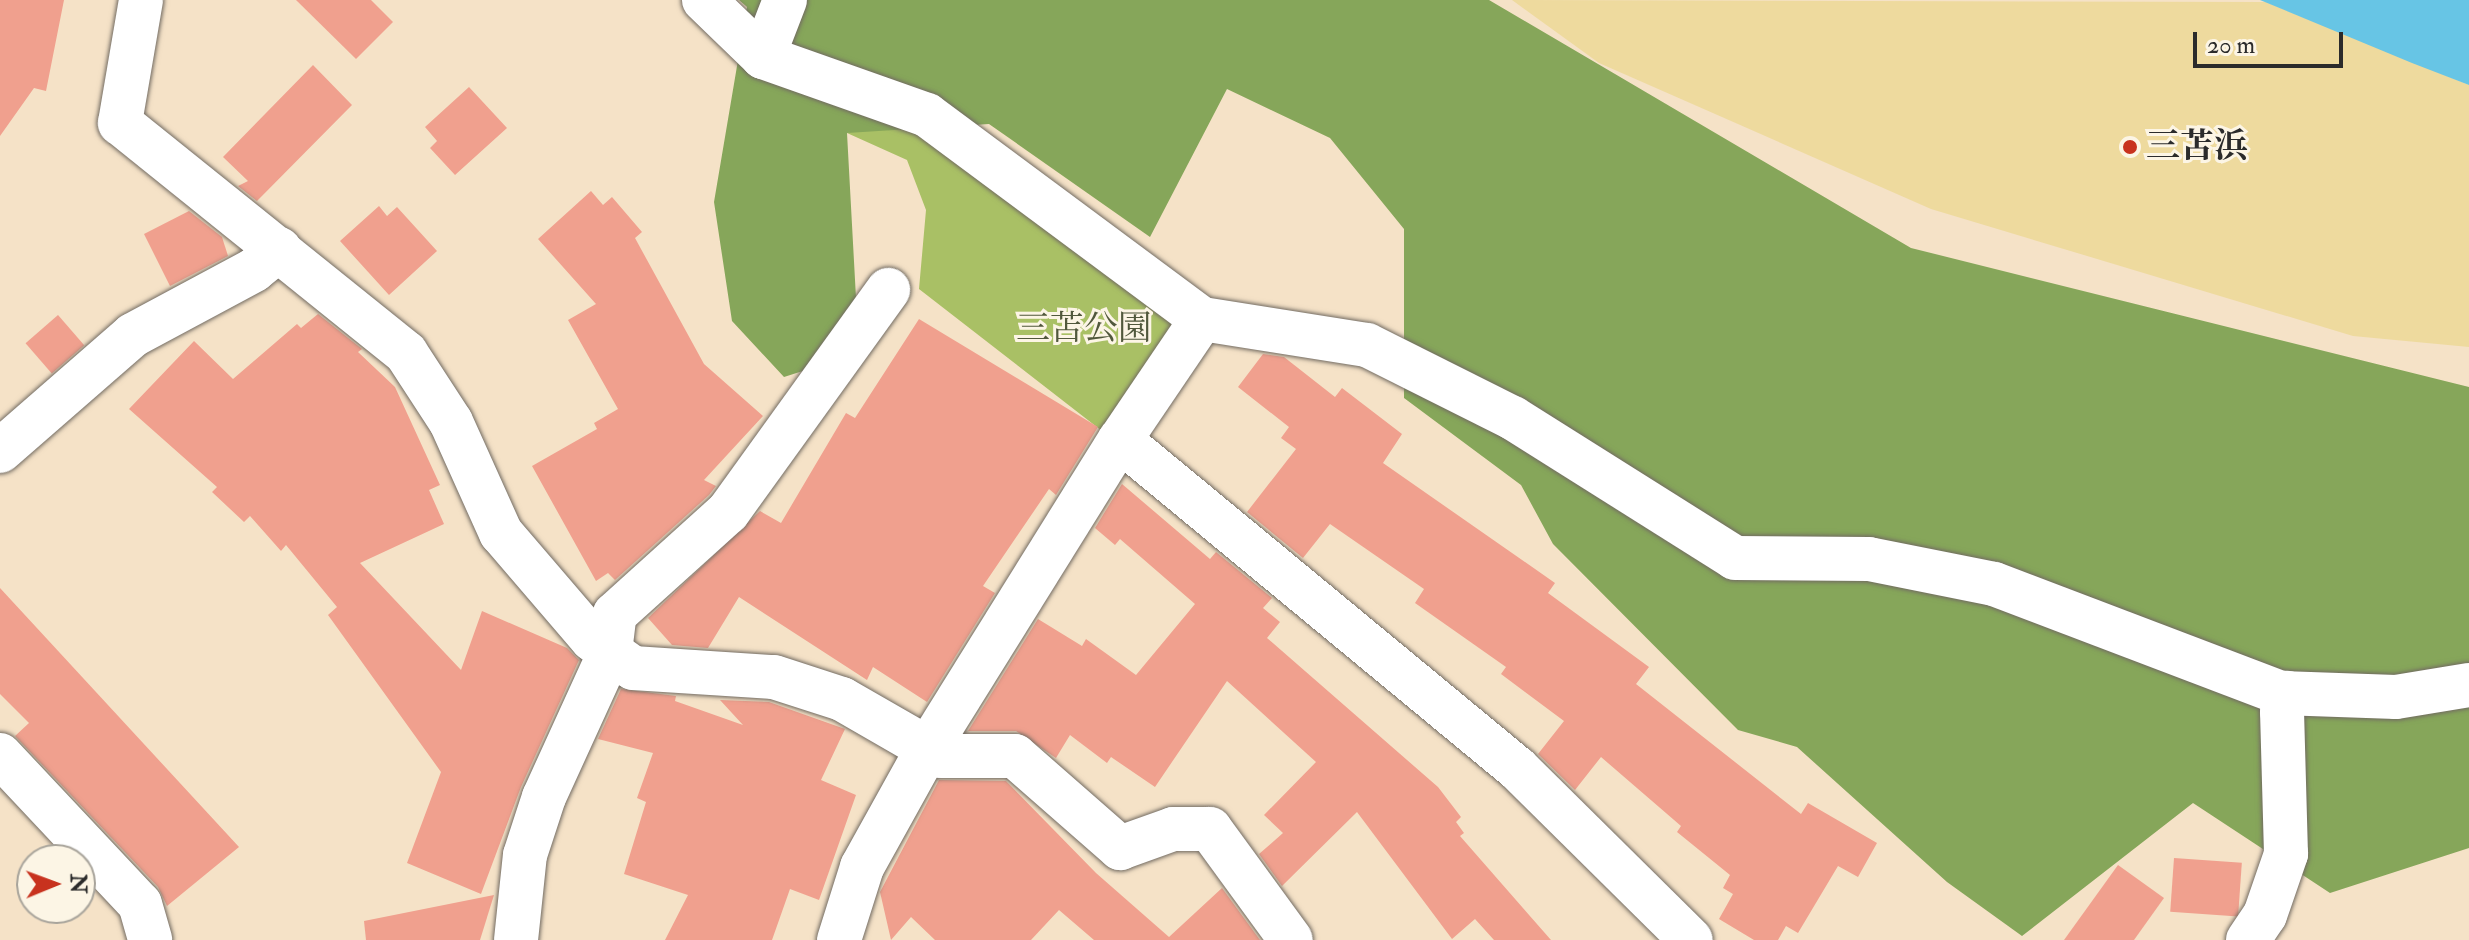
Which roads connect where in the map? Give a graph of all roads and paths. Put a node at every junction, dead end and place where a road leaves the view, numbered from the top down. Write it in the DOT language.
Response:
graph roads {
  1 [pos="141,0"];
  2 [pos="704,0"];
  3 [pos="785,0"];
  4 [pos="763,57"];
  5 [pos="280,249"];
  6 [pos="888,290"];
  7 [pos="1202,319"];
  8 [pos="1120,440"];
  9 [pos="0,451"];
  10 [pos="610,652"];
  11 [pos="2469,685"];
  12 [pos="2287,693"];
  13 [pos="928,748"];
  14 [pos="0,755"];
  15 [pos="853,935"];
  16 [pos="150,940"];
  17 [pos="516,940"];
  18 [pos="1291,940"];
  19 [pos="1691,940"];
  20 [pos="2248,940"];
  1 -- 5 [label="street"];
  2 -- 4 [label="street"];
  3 -- 4 [label="street"];
  4 -- 7 [label="street"];
  5 -- 9 [label="street"];
  5 -- 10 [label="street"];
  6 -- 10 [label="street"];
  7 -- 8 [label="street"];
  7 -- 12 [label="street"];
  8 -- 13 [label="street"];
  8 -- 19 [label="street"];
  10 -- 13 [label="street"];
  10 -- 17 [label="street"];
  11 -- 12 [label="street"];
  12 -- 20 [label="street"];
  13 -- 15 [label="street"];
  13 -- 18 [label="street"];
  14 -- 16 [label="street"];
}
